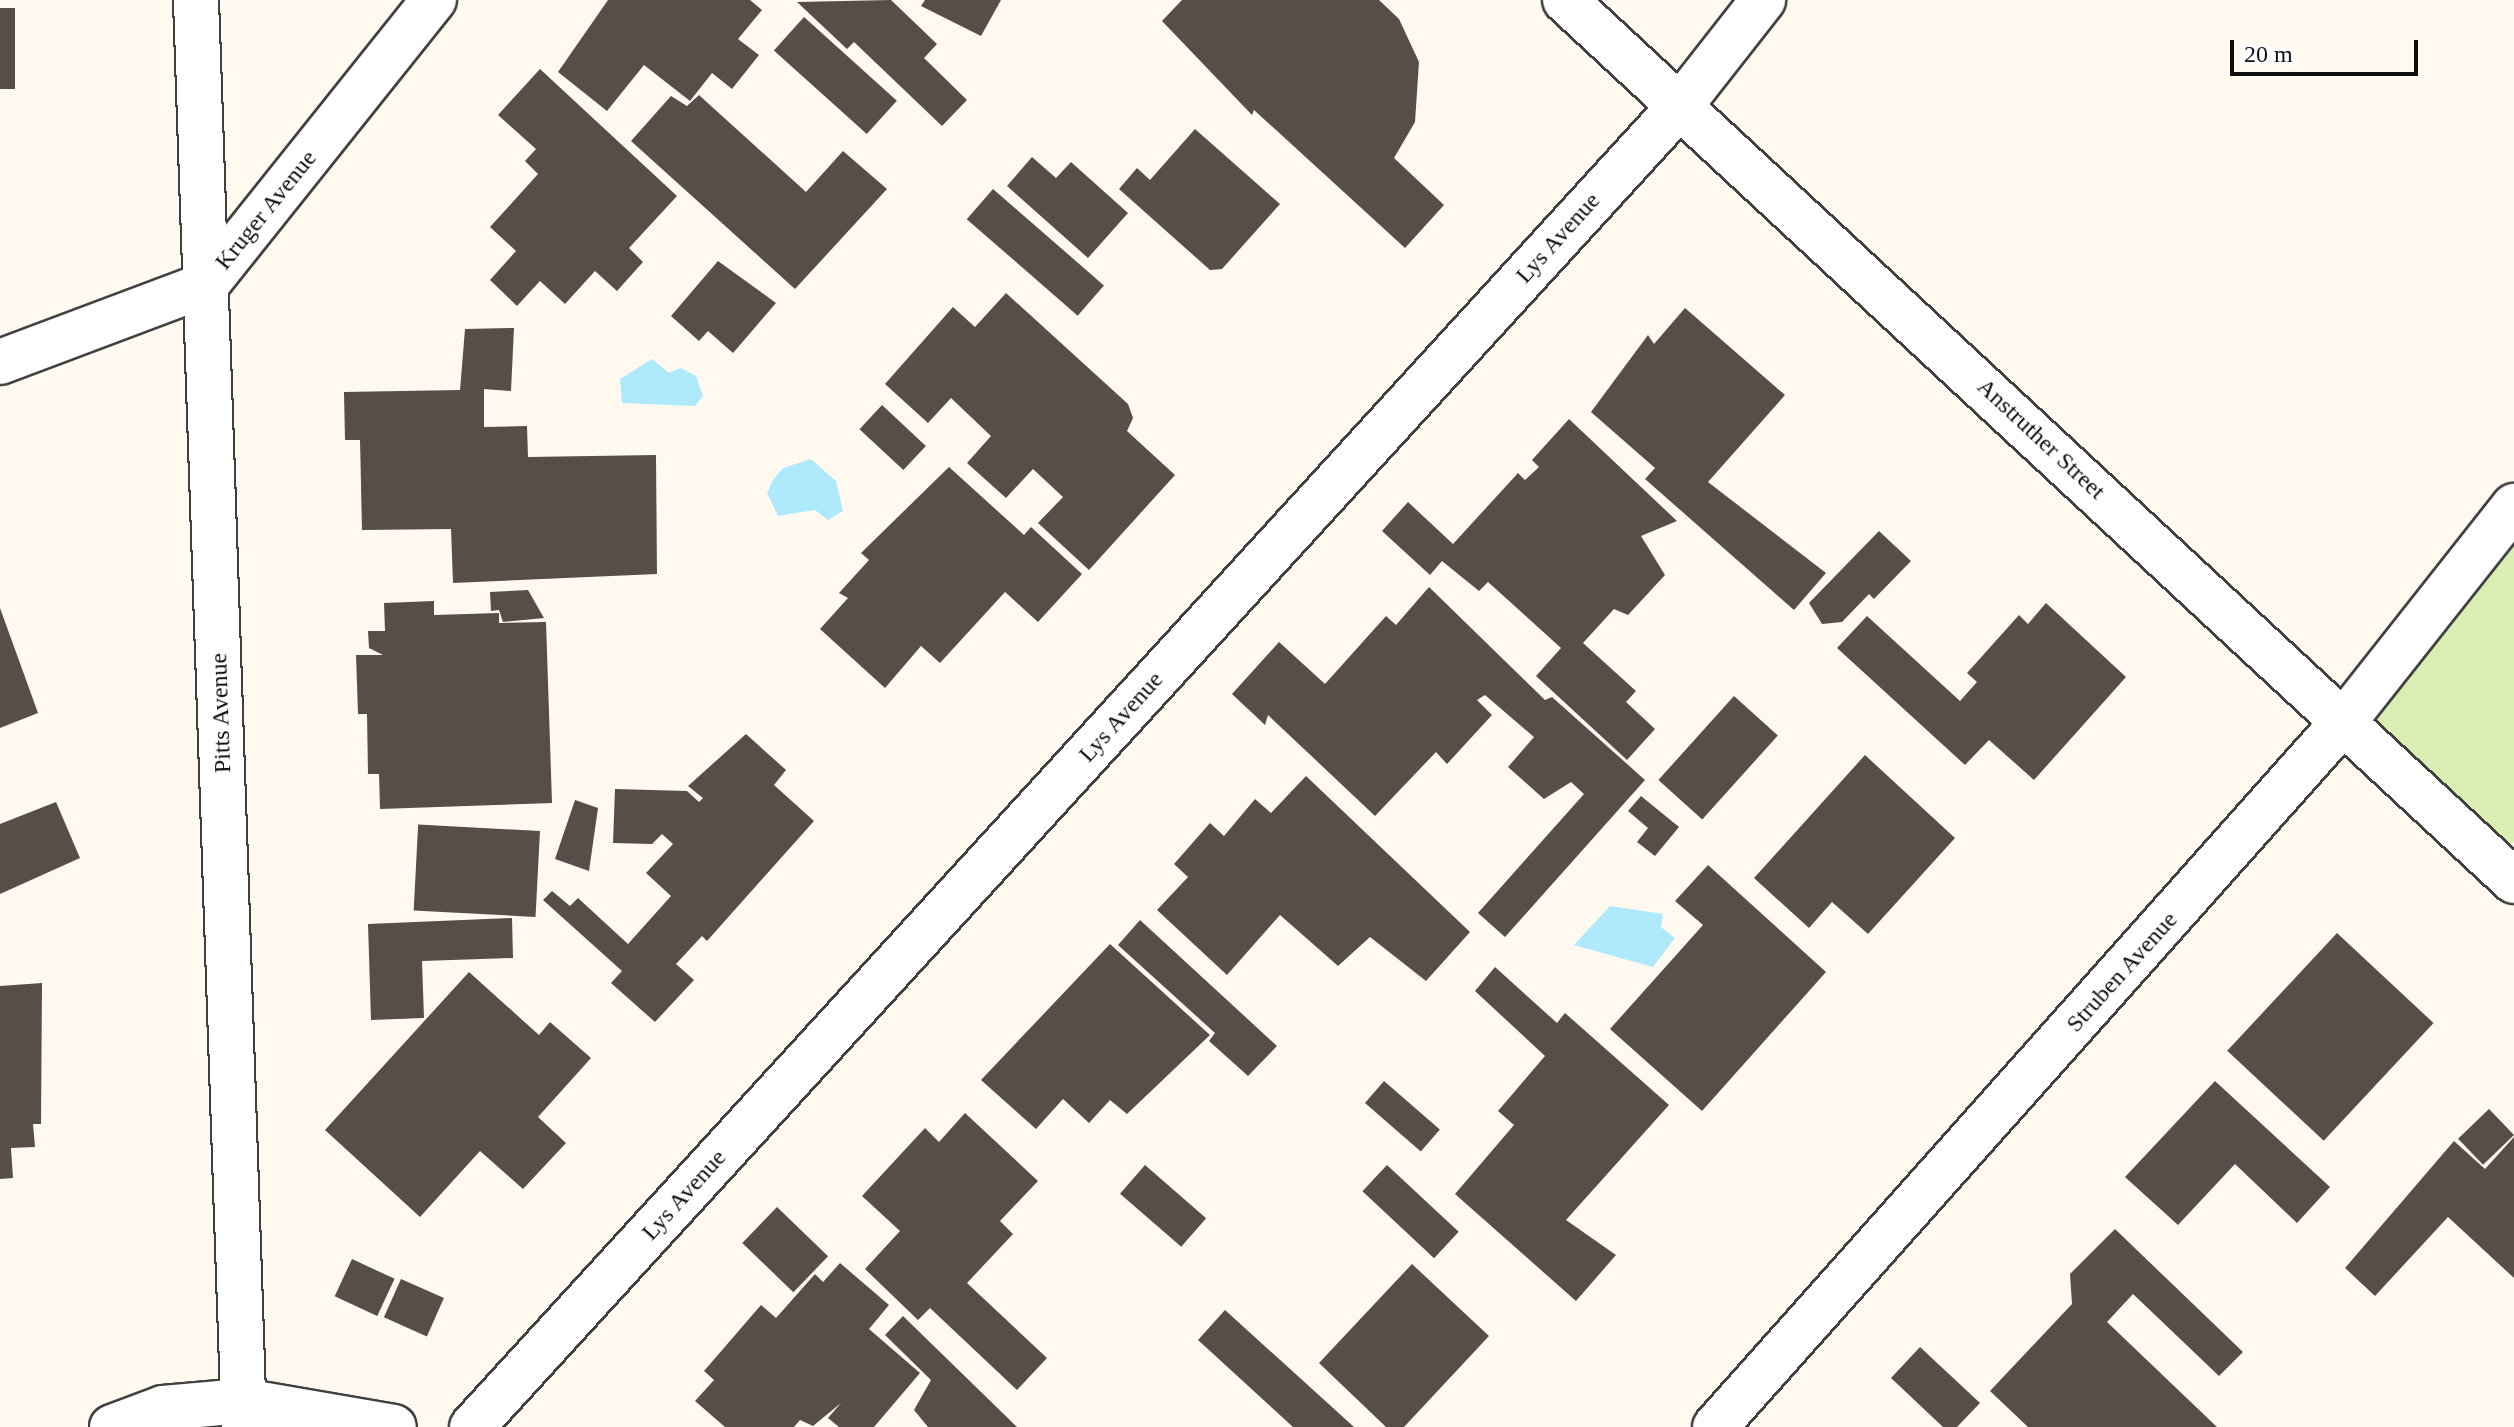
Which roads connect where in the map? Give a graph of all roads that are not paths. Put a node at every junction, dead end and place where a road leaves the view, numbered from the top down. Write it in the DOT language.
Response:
graph roads {
  1 [pos="196,0"];
  2 [pos="434,0"];
  3 [pos="1565,0"];
  4 [pos="1763,0"];
  5 [pos="1680,106"];
  6 [pos="207,284"];
  7 [pos="0,362"];
  8 [pos="2514,506"];
  9 [pos="2345,720"];
  10 [pos="2512,875"];
  11 [pos="244,1414"];
  12 [pos="112,1427"];
  13 [pos="394,1427"];
  14 [pos="472,1427"];
  15 [pos="1715,1427"];
  1 -- 6 [label="street, Pitts Avenue"];
  2 -- 6 [label="street, Kruger Avenue"];
  3 -- 5 [label="street, Anstruther Street"];
  4 -- 5 [label="street, Lys Avenue"];
  5 -- 9 [label="street, Anstruther Street"];
  5 -- 14 [label="street, Lys Avenue"];
  6 -- 7 [label="street, Kruger Avenue"];
  6 -- 11 [label="street, Pitts Avenue"];
  8 -- 9 [label="street, Struben Avenue"];
  9 -- 10 [label="street, Anstruther Street"];
  9 -- 15 [label="street, Struben Avenue"];
  11 -- 12 [label="street"];
  11 -- 13 [label="street"];
}
